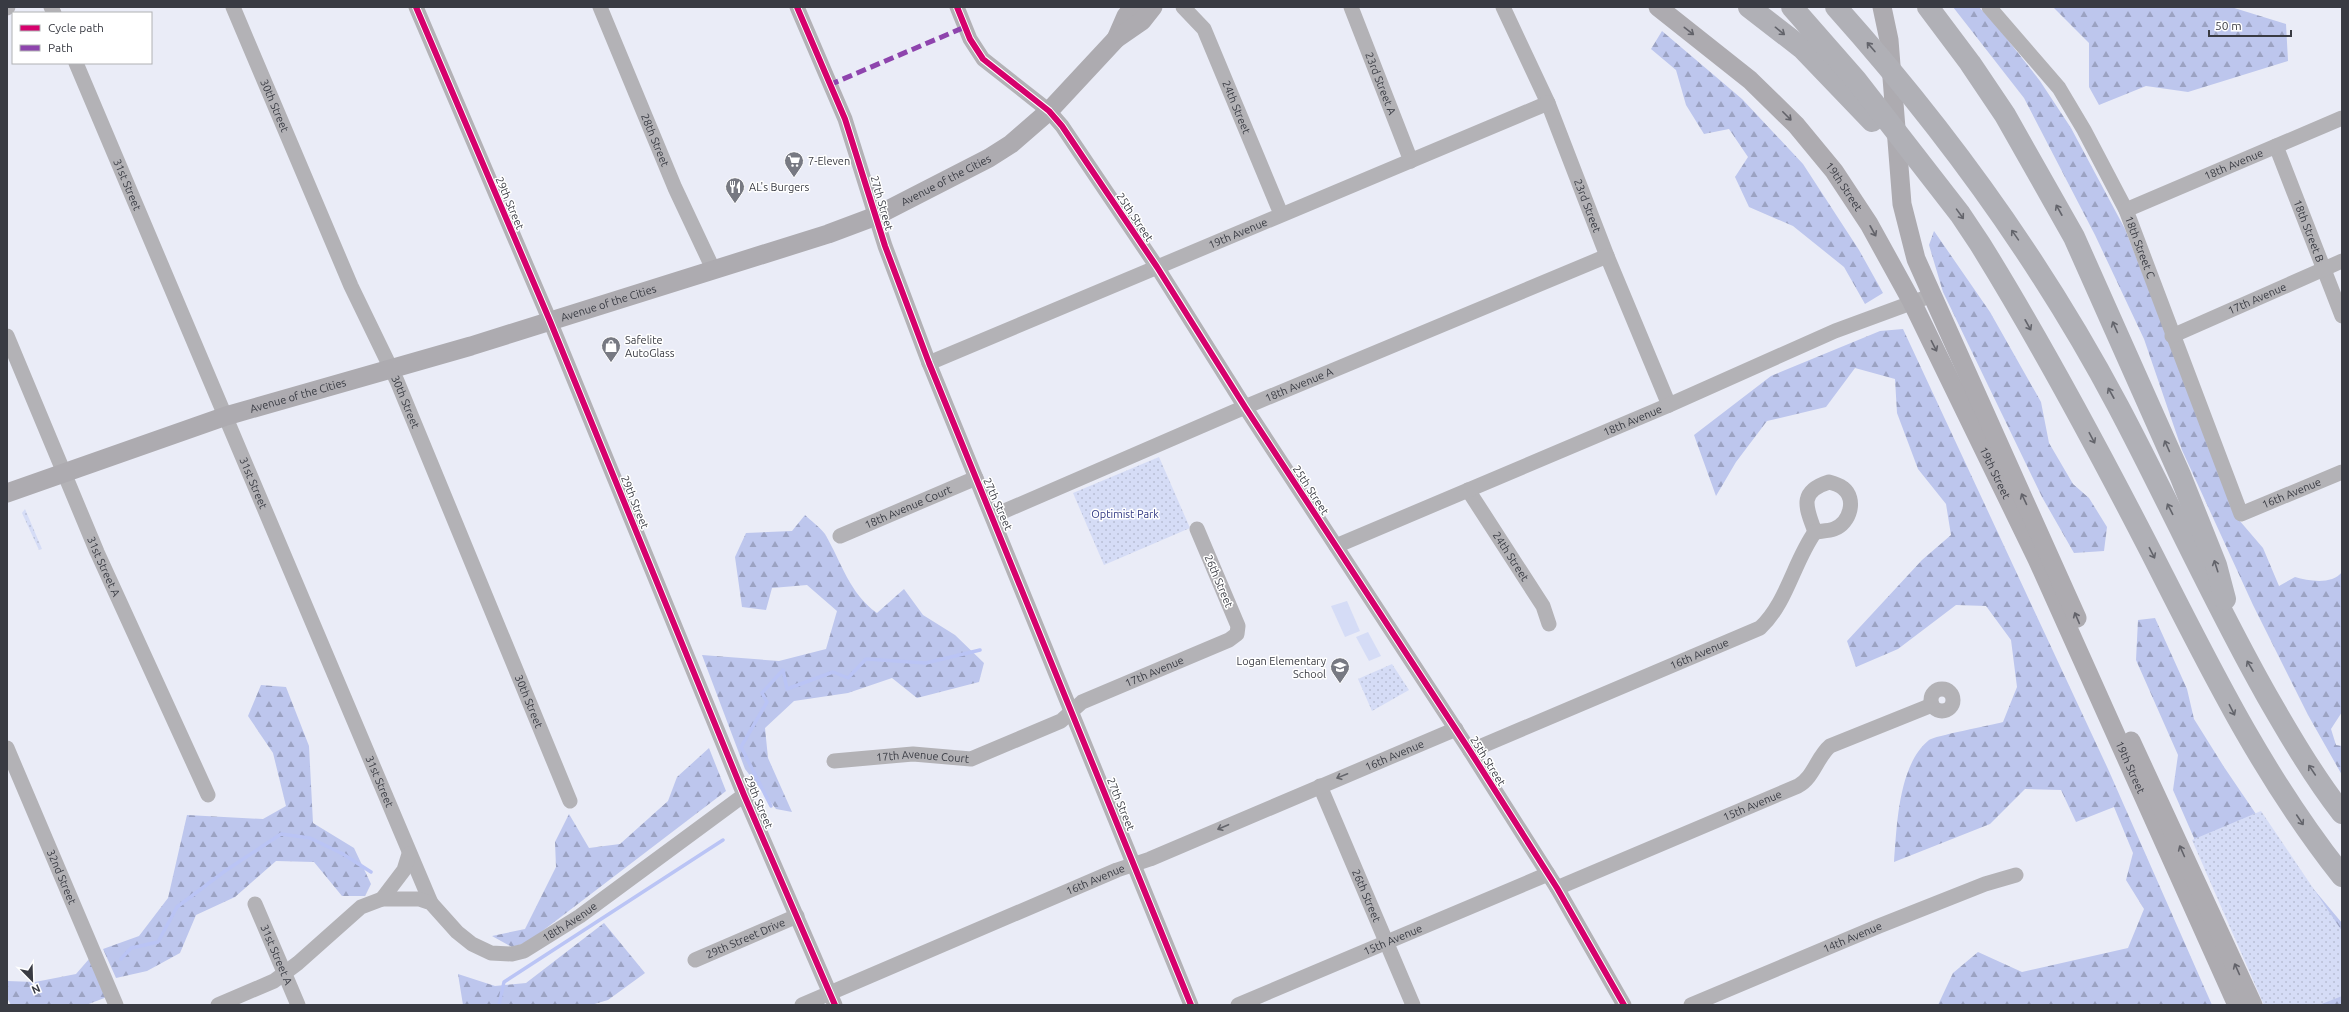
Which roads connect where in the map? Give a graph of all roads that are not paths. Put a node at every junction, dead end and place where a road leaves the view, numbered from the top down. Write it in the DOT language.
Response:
graph roads {
  1 [pos="233,7"];
  2 [pos="416,7"];
  3 [pos="600,7"];
  4 [pos="797,7"];
  5 [pos="957,7"];
  6 [pos="1133,7"];
  7 [pos="1153,7"];
  8 [pos="1183,7"];
  9 [pos="1351,7"];
  10 [pos="1504,7"];
  11 [pos="1658,7"];
  12 [pos="1749,7"];
  13 [pos="1792,7"];
  14 [pos="1836,7"];
  15 [pos="1882,7"];
  16 [pos="1928,7"];
  17 [pos="1989,7"];
  18 [pos="1116,39"];
  19 [pos="76,64"];
  20 [pos="1548,103"];
  21 [pos="1049,111"];
  22 [pos="2342,118"];
  23 [pos="2276,146"];
  24 [pos="1412,161"];
  25 [pos="1936,183"];
  26 [pos="2126,210"];
  27 [pos="1281,214"];
  28 [pos="876,216"];
  29 [pos="1607,256"];
  30 [pos="2342,261"];
  31 [pos="1157,267"];
  32 [pos="2323,269"];
  33 [pos="714,271"];
  34 [pos="1930,296"];
  35 [pos="1912,302"];
  36 [pos="2342,316"];
  37 [pos="550,321"];
  38 [pos="7,336"];
  39 [pos="2172,336"];
  40 [pos="929,363"];
  41 [pos="391,369"];
  42 [pos="1669,405"];
  43 [pos="1245,407"];
  44 [pos="226,416"];
  45 [pos="2342,472"];
  46 [pos="63,474"];
  47 [pos="976,478"];
  48 [pos="1468,490"];
  49 [pos="7,493"];
  50 [pos="2241,514"];
  51 [pos="993,516"];
  52 [pos="1197,529"];
  53 [pos="1815,532"];
  54 [pos="840,536"];
  55 [pos="1336,546"];
  56 [pos="1549,624"];
  57 [pos="1237,634"];
  58 [pos="2238,644"];
  59 [pos="1932,705"];
  60 [pos="1072,711"];
  61 [pos="1456,729"];
  62 [pos="7,748"];
  63 [pos="1470,751"];
  64 [pos="834,761"];
  65 [pos="1320,786"];
  66 [pos="208,795"];
  67 [pos="744,795"];
  68 [pos="570,801"];
  69 [pos="2342,813"];
  70 [pos="409,854"];
  71 [pos="1134,864"];
  72 [pos="1548,874"];
  73 [pos="2016,875"];
  74 [pos="2342,876"];
  75 [pos="1557,888"];
  76 [pos="382,899"];
  77 [pos="431,903"];
  78 [pos="255,904"];
  79 [pos="797,916"];
  80 [pos="1386,944"];
  81 [pos="695,960"];
  82 [pos="285,974"];
  83 [pos="833,999"];
  84 [pos="116,1005"];
  85 [pos="218,1005"];
  86 [pos="298,1005"];
  87 [pos="802,1005"];
  88 [pos="1191,1005"];
  89 [pos="1238,1005"];
  90 [pos="1413,1005"];
  91 [pos="1624,1005"];
  92 [pos="1691,1005"];
  93 [pos="2237,1005"];
  94 [pos="2253,1005"];
  1 -- 41 [label="street, 30th Street"];
  2 -- 37 [label="street, 29th Street"];
  3 -- 33 [label="street, 28th Street"];
  4 -- 28 [label="street, 27th Street"];
  5 -- 21 [label="street, 25th Street"];
  6 -- 18 [label="main road, Avenue of the Cities"];
  7 -- 18 [label="main road, Avenue of the Cities"];
  8 -- 27 [label="street, 24th Street"];
  9 -- 24 [label="street, 23rd Street A"];
  10 -- 20 [label="street, 23rd Street"];
  11 -- 35 [label="main road, 19th Street, one-way"];
  12 -- 25 [label="highway, one-way"];
  13 -- 25 [label="highway"];
  58 -- 14 [label="highway, one-way"];
  15 -- 34 [label="main road, 19th Street"];
  58 -- 16 [label="highway, one-way"];
  17 -- 26 [label="street, 18th Street C"];
  18 -- 21 [label="main road, Avenue of the Cities"];
  19 -- 44 [label="street, 31st Street"];
  20 -- 24 [label="street, 19th Avenue"];
  20 -- 29 [label="street, 23rd Street"];
  21 -- 28 [label="main road, Avenue of the Cities"];
  21 -- 31 [label="street, 25th Street"];
  22 -- 23 [label="street, 18th Avenue"];
  23 -- 26 [label="street, 18th Avenue"];
  23 -- 32 [label="street, 18th Street B"];
  24 -- 27 [label="street, 19th Avenue"];
  25 -- 74 [label="highway, one-way"];
  26 -- 39 [label="street, 18th Street C"];
  27 -- 31 [label="street, 19th Avenue"];
  28 -- 33 [label="main road, Avenue of the Cities"];
  28 -- 40 [label="street, 27th Street"];
  29 -- 42 [label="street, 23rd Street"];
  29 -- 43 [label="street, 18th Avenue A"];
  30 -- 32 [label="street, 17th Avenue"];
  31 -- 40 [label="street, 19th Avenue"];
  31 -- 43 [label="street, 25th Street"];
  32 -- 36 [label="street, 18th Street B"];
  32 -- 39 [label="street, 17th Avenue"];
  33 -- 37 [label="main road, Avenue of the Cities"];
  34 -- 35 [label="street, 18th Avenue"];
  94 -- 34 [label="main road, 19th Street, one-way"];
  35 -- 42 [label="street, 18th Avenue"];
  35 -- 93 [label="main road, 19th Street, one-way"];
  37 -- 41 [label="main road, Avenue of the Cities"];
  37 -- 67 [label="street, 29th Street"];
  38 -- 46 [label="street, 31st Street A"];
  39 -- 50 [label="street, 18th Street C"];
  40 -- 47 [label="street, 27th Street"];
  41 -- 44 [label="main road, Avenue of the Cities"];
  41 -- 68 [label="street, 30th Street"];
  42 -- 48 [label="street, 18th Avenue"];
  43 -- 51 [label="street, 18th Avenue A"];
  43 -- 55 [label="street, 25th Street"];
  44 -- 46 [label="main road, Avenue of the Cities"];
  44 -- 70 [label="street, 31st Street"];
  45 -- 50 [label="street, 16th Avenue"];
  46 -- 49 [label="main road, Avenue of the Cities"];
  46 -- 66 [label="street, 31st Street A"];
  47 -- 51 [label="street, 27th Street"];
  47 -- 54 [label="street, 18th Avenue Court"];
  48 -- 55 [label="street, 18th Avenue"];
  48 -- 56 [label="street, 24th Street"];
  51 -- 60 [label="street, 27th Street"];
  52 -- 57 [label="street, 26th Street"];
  53 -- 63 [label="street, 16th Avenue"];
  55 -- 61 [label="street, 25th Street"];
  57 -- 60 [label="street, 17th Avenue"];
  69 -- 58 [label="highway, one-way"];
  59 -- 75 [label="street, 15th Avenue"];
  60 -- 64 [label="street, 17th Avenue Court"];
  60 -- 71 [label="street, 27th Street"];
  61 -- 63 [label="street, 25th Street"];
  61 -- 65 [label="street, 16th Avenue, one-way"];
  62 -- 84 [label="street, 32nd Street"];
  63 -- 72 [label="street, 25th Street"];
  65 -- 71 [label="street, 16th Avenue, one-way"];
  65 -- 80 [label="street, 26th Street"];
  67 -- 77 [label="street, 18th Avenue"];
  67 -- 79 [label="street, 29th Street"];
  70 -- 76 [label="street"];
  70 -- 77 [label="street, 31st Street"];
  71 -- 83 [label="street, 16th Avenue"];
  71 -- 88 [label="street, 27th Street"];
  72 -- 75 [label="street, 25th Street"];
  72 -- 80 [label="street, 15th Avenue"];
  73 -- 92 [label="street, 14th Avenue"];
  75 -- 91 [label="street, 25th Street"];
  76 -- 77 [label="street"];
  76 -- 82 [label="street"];
  78 -- 82 [label="street, 31st Street A"];
  79 -- 81 [label="street, 29th Street Drive"];
  79 -- 83 [label="street, 29th Street"];
  80 -- 89 [label="street, 15th Avenue"];
  80 -- 90 [label="street, 26th Street"];
  82 -- 85 [label="street"];
  82 -- 86 [label="street, 31st Street A"];
  83 -- 87 [label="street, 16th Avenue"];
}
